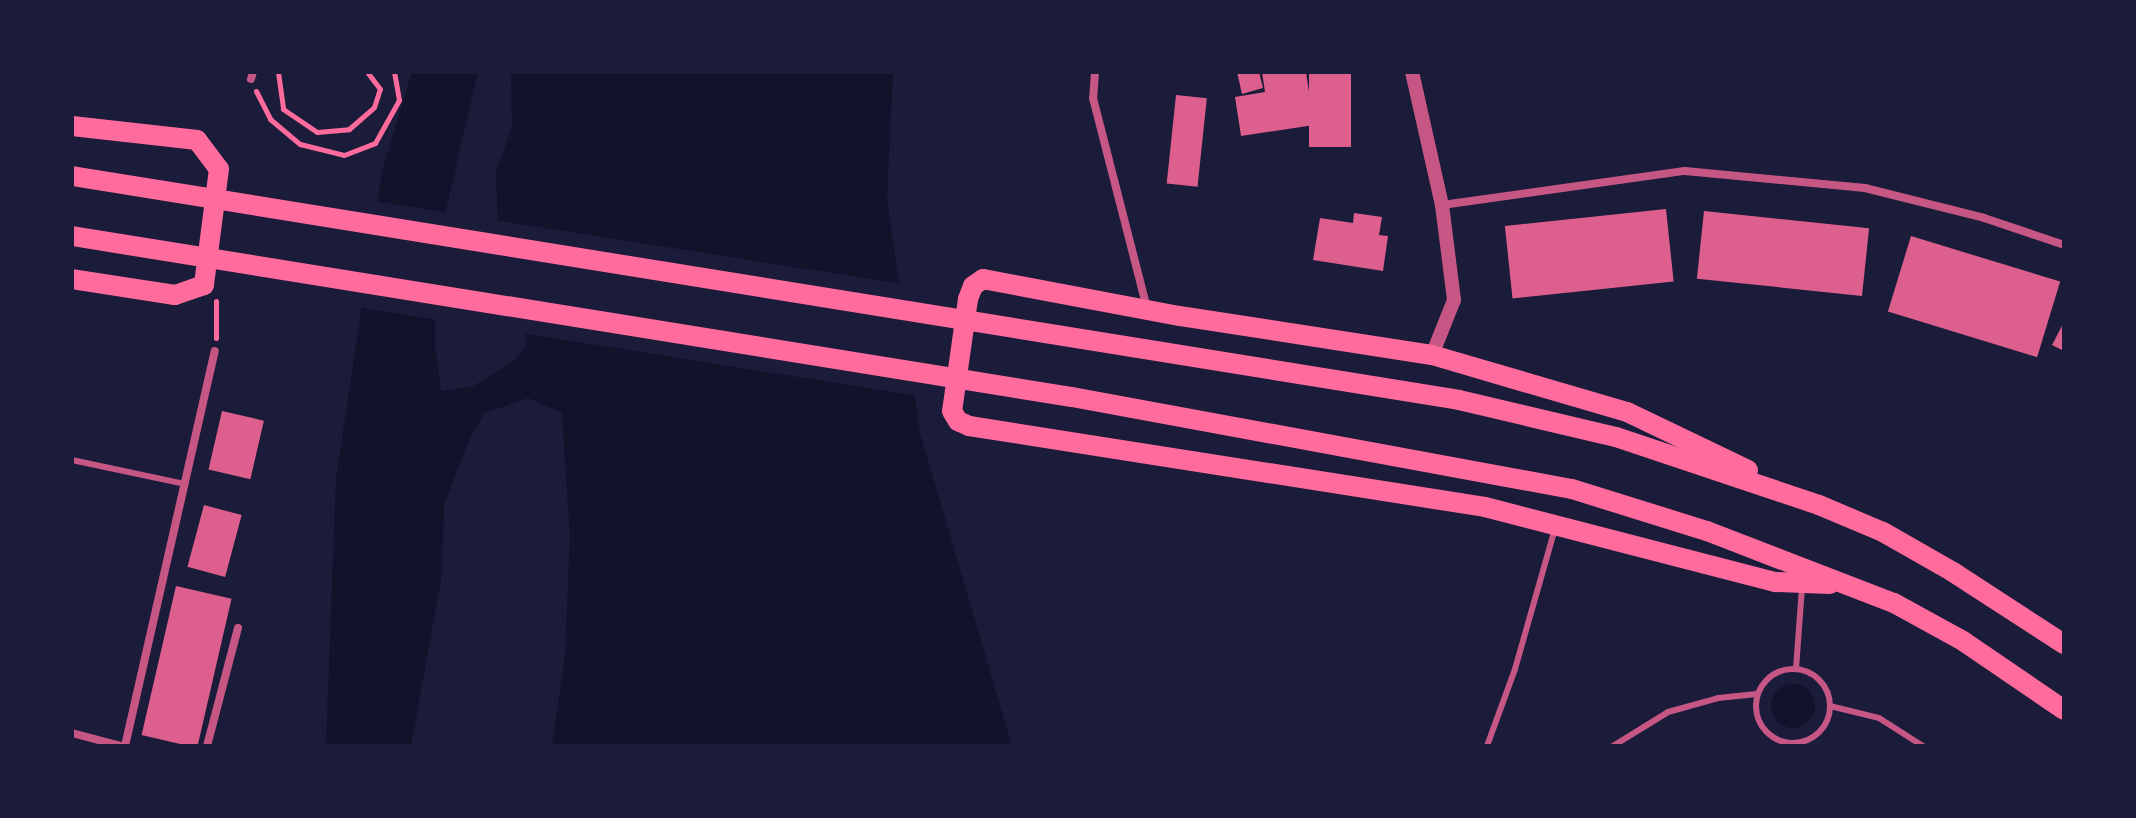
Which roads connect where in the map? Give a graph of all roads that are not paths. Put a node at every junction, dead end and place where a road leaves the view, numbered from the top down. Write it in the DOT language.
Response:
graph roads {
  1 [pos="1095,72"];
  2 [pos="1412,72"];
  3 [pos="72,126"];
  4 [pos="72,176"];
  5 [pos="1442,205"];
  6 [pos="72,236"];
  7 [pos="2064,245"];
  8 [pos="72,279"];
  9 [pos="1147,310"];
  10 [pos="215,351"];
  11 [pos="1432,355"];
  12 [pos="72,460"];
  13 [pos="185,484"];
  14 [pos="1819,505"];
  15 [pos="1556,525"];
  16 [pos="1802,583"];
  17 [pos="1846,585"];
  18 [pos="238,628"];
  19 [pos="2064,644"];
  20 [pos="1796,669"];
  21 [pos="1757,694"];
  22 [pos="1830,706"];
  23 [pos="2064,710"];
  24 [pos="72,733"];
  25 [pos="1786,744"];
  26 [pos="123,746"];
  27 [pos="207,746"];
  28 [pos="1487,746"];
  29 [pos="1613,746"];
  30 [pos="1923,746"];
  1 -- 9 [label="street"];
  2 -- 5 [label="street"];
  3 -- 8 [label="main road"];
  4 -- 14 [label="main road"];
  5 -- 7 [label="street"];
  5 -- 11 [label="street"];
  6 -- 17 [label="main road"];
  9 -- 11 [label="main road"];
  9 -- 15 [label="main road"];
  10 -- 13 [label="street"];
  11 -- 14 [label="main road"];
  12 -- 13 [label="lane"];
  13 -- 26 [label="street"];
  14 -- 19 [label="main road"];
  15 -- 16 [label="main road"];
  15 -- 28 [label="lane"];
  16 -- 17 [label="main road"];
  16 -- 20 [label="lane"];
  17 -- 23 [label="main road"];
  18 -- 27 [label="street"];
  20 -- 21 [label="lane"];
  20 -- 22 [label="lane"];
  21 -- 25 [label="lane"];
  21 -- 29 [label="lane"];
  22 -- 25 [label="lane"];
  22 -- 30 [label="lane"];
  24 -- 26 [label="street"];
}
